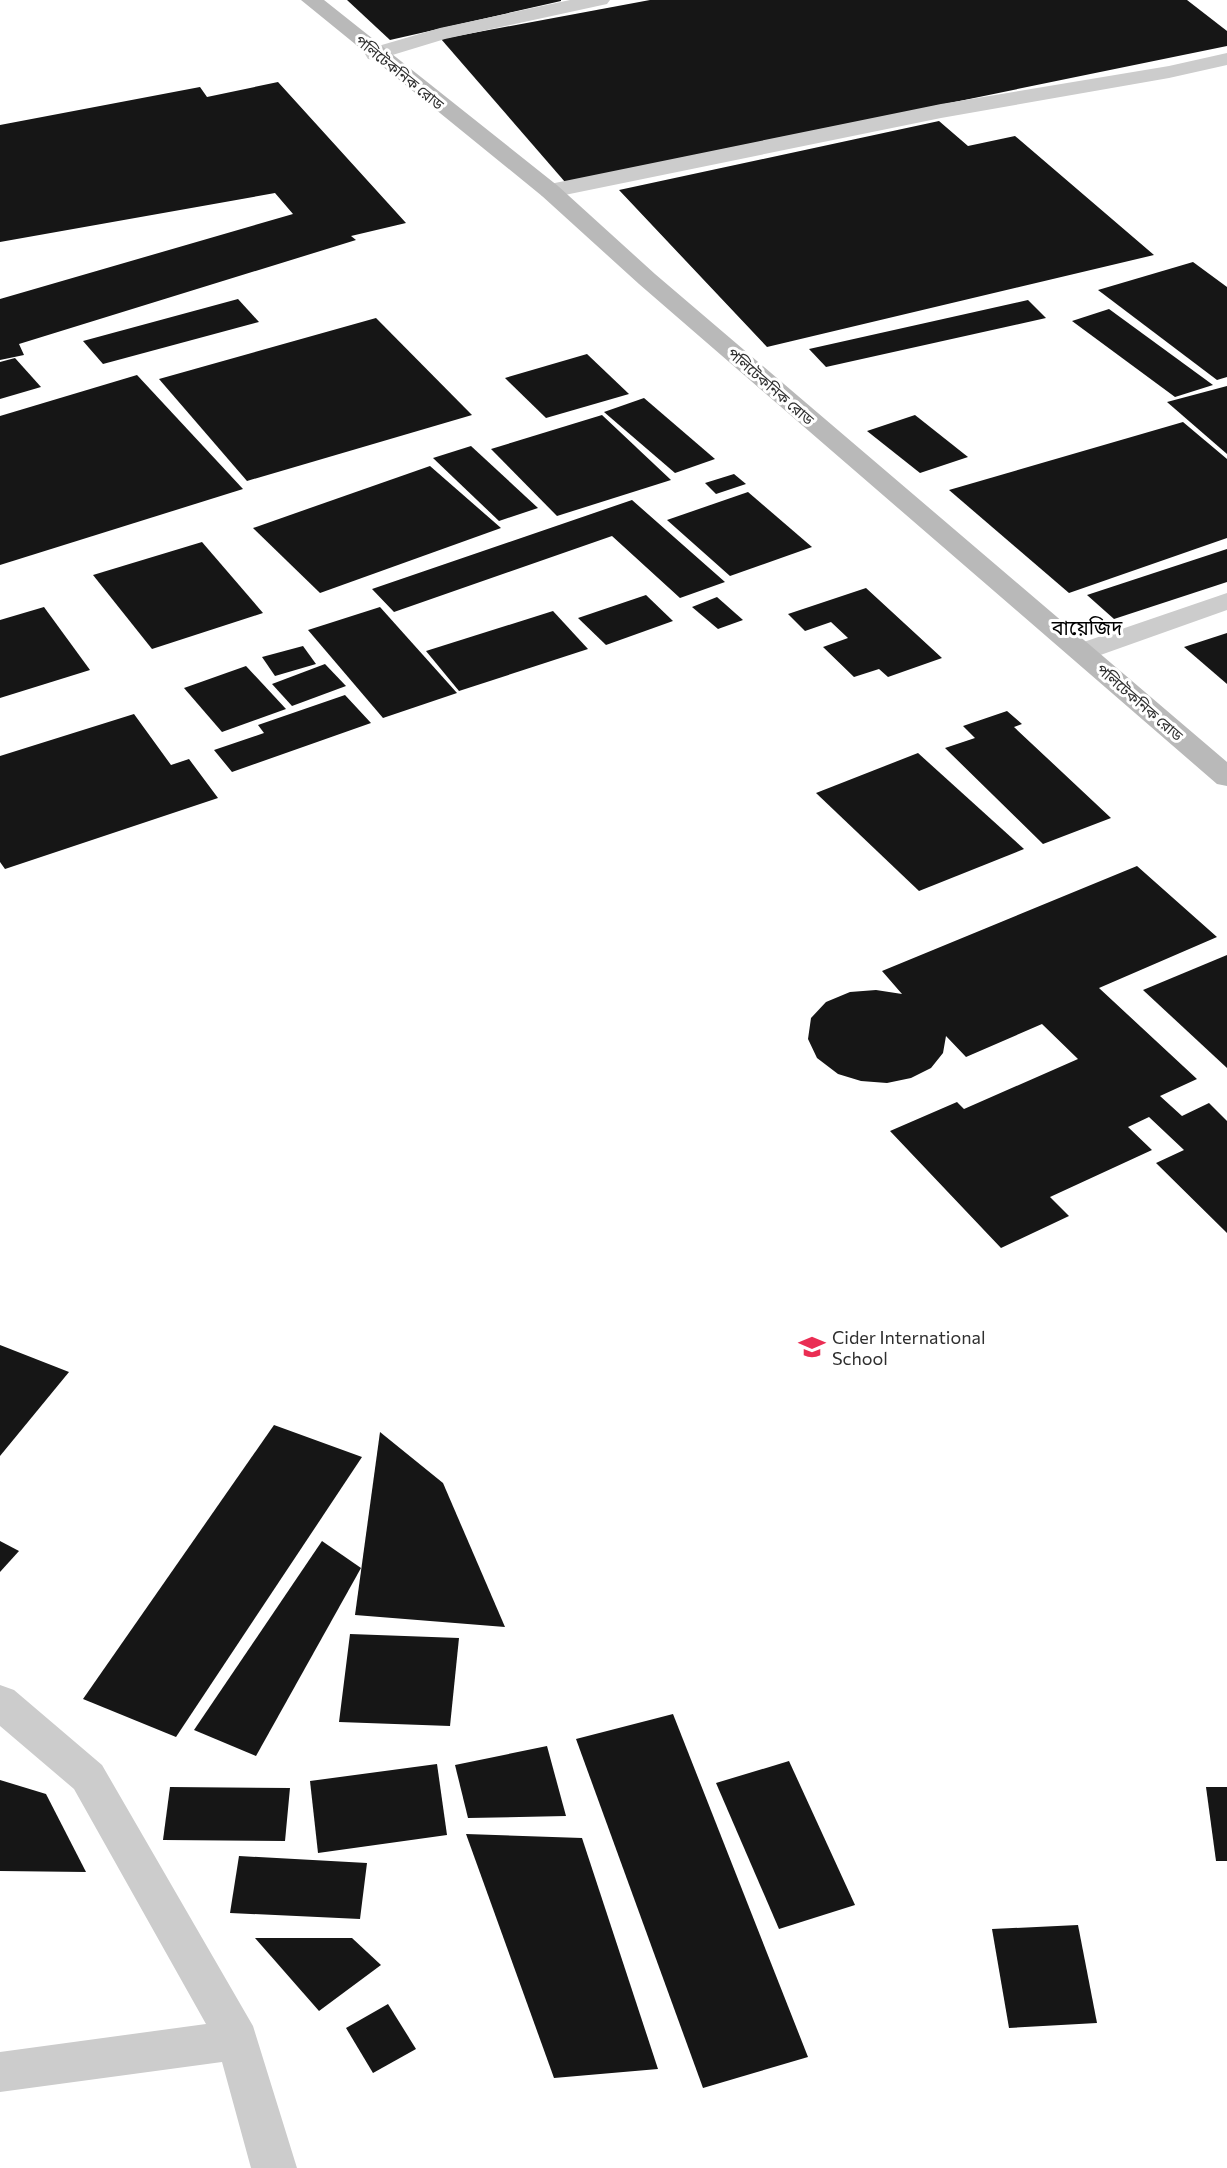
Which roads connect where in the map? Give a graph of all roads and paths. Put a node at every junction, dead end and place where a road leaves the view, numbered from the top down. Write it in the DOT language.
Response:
graph roads {
  1 [pos="311,0"];
  2 [pos="600,0"];
  3 [pos="376,54"];
  4 [pos="1227,59"];
  5 [pos="550,191"];
  6 [pos="1227,601"];
  7 [pos="1082,652"];
  8 [pos="1227,777"];
  9 [pos="0,1702"];
  10 [pos="238,2040"];
  11 [pos="0,2072"];
  12 [pos="274,2168"];
  1 -- 3 [label="main road, পলিটেকনিক রোড"];
  2 -- 3 [label="street"];
  3 -- 5 [label="main road, পলিটেকনিক রোড"];
  4 -- 5 [label="street"];
  5 -- 7 [label="main road, পলিটেকনিক রোড"];
  6 -- 7 [label="street"];
  7 -- 8 [label="main road, পলিটেকনিক রোড"];
  9 -- 10 [label="street"];
  10 -- 11 [label="street"];
  10 -- 12 [label="street"];
}
